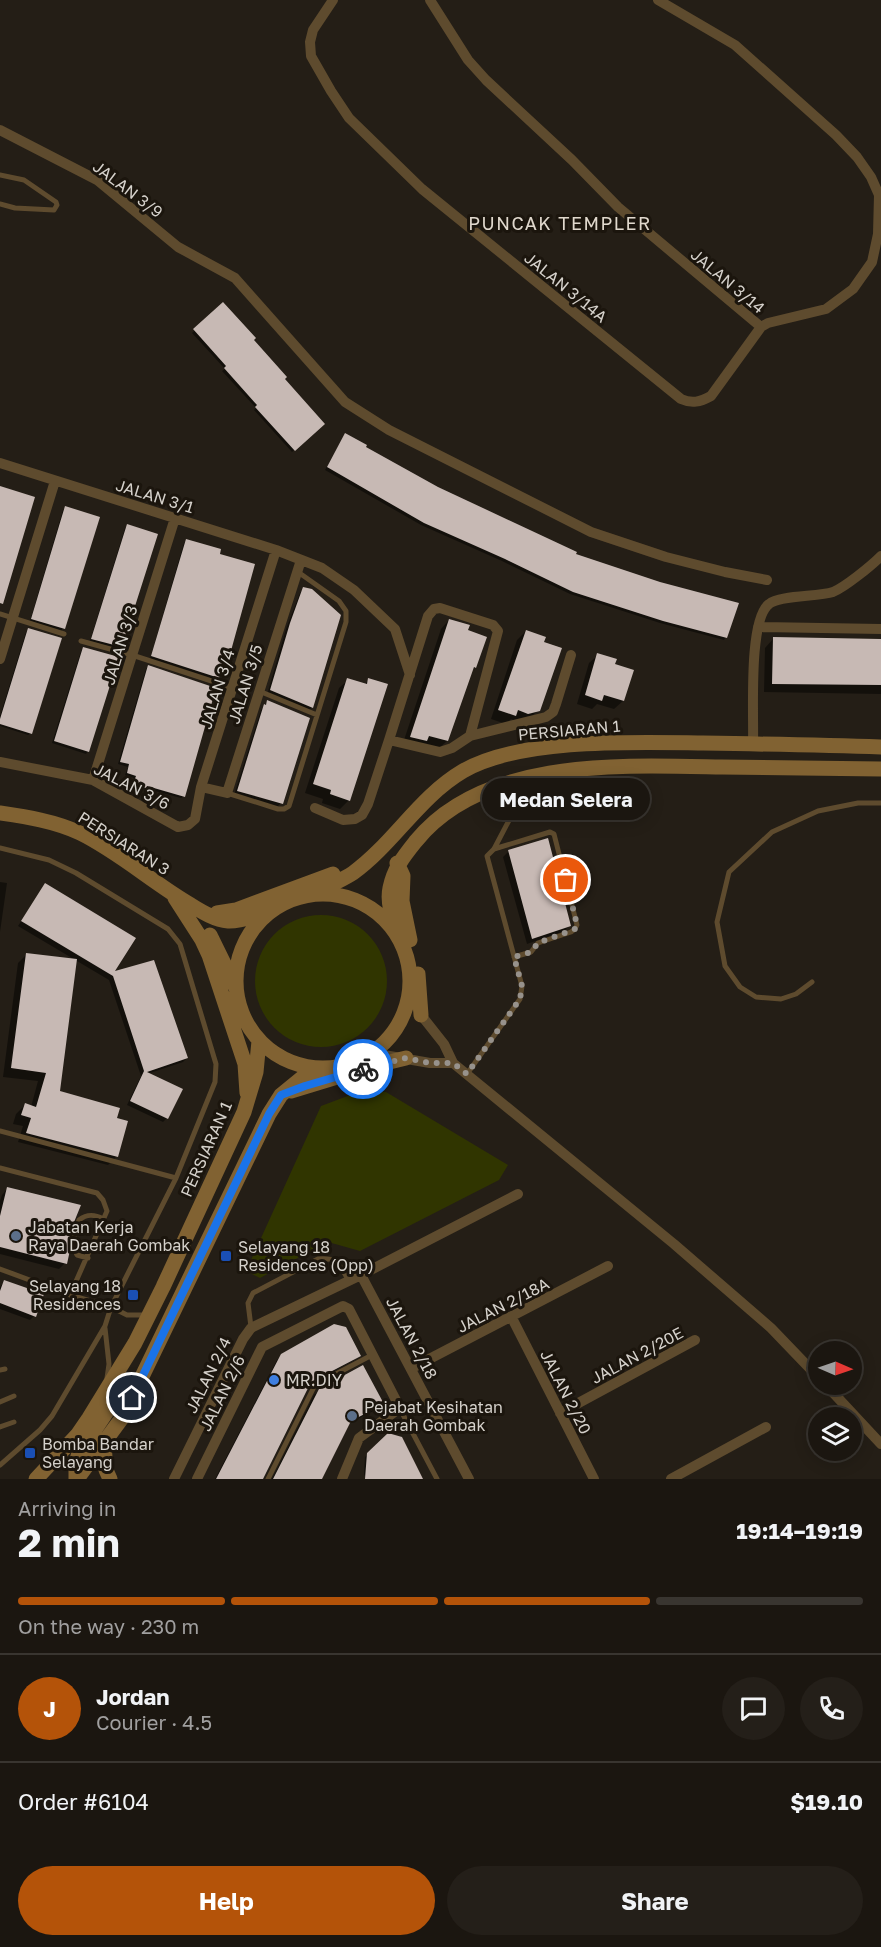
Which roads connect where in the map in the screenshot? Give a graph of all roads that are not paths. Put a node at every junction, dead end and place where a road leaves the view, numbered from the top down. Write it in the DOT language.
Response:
graph roads {
  1 [pos="333,0"];
  2 [pos="430,0"];
  3 [pos="658,0"];
  4 [pos="2,135"];
  5 [pos="0,175"];
  6 [pos="0,204"];
  7 [pos="761,327"];
  8 [pos="0,463"];
  9 [pos="55,481"];
  10 [pos="175,518"];
  11 [pos="276,550"];
  12 [pos="881,556"];
  13 [pos="301,560"];
  14 [pos="296,571"];
  15 [pos="767,580"];
  16 [pos="0,614"];
  17 [pos="13,618"];
  18 [pos="758,627"];
  19 [pos="881,629"];
  20 [pos="64,634"];
  21 [pos="81,641"];
  22 [pos="132,655"];
  23 [pos="571,655"];
  24 [pos="0,659"];
  25 [pos="410,675"];
  26 [pos="232,688"];
  27 [pos="259,691"];
  28 [pos="317,715"];
  29 [pos="470,736"];
  30 [pos="389,740"];
  31 [pos="753,744"];
  32 [pos="881,747"];
  33 [pos="0,762"];
  34 [pos="881,769"];
  35 [pos="536,775"];
  36 [pos="93,780"];
  37 [pos="201,787"];
  38 [pos="227,793"];
  39 [pos="881,803"];
  40 [pos="315,808"];
  41 [pos="0,813"];
  42 [pos="178,827"];
  43 [pos="0,848"];
  44 [pos="492,851"];
  45 [pos="371,858"];
  46 [pos="398,863"];
  47 [pos="309,895"];
  48 [pos="173,896"];
  49 [pos="190,905"];
  50 [pos="271,911"];
  51 [pos="205,914"];
  52 [pos="402,945"];
  53 [pos="514,957"];
  54 [pos="812,982"];
  55 [pos="236,988"];
  56 [pos="409,990"];
  57 [pos="421,1015"];
  58 [pos="259,1041"];
  59 [pos="372,1053"];
  60 [pos="406,1058"];
  61 [pos="453,1063"];
  62 [pos="314,1068"];
  63 [pos="467,1074"];
  64 [pos="281,1095"];
  65 [pos="248,1101"];
  66 [pos="0,1131"];
  67 [pos="0,1168"];
  68 [pos="176,1178"];
  69 [pos="518,1194"];
  70 [pos="103,1219"];
  71 [pos="88,1258"];
  72 [pos="608,1266"];
  73 [pos="0,1269"];
  74 [pos="362,1275"];
  75 [pos="349,1281"];
  76 [pos="70,1295"];
  77 [pos="111,1307"];
  78 [pos="149,1314"];
  79 [pos="512,1318"];
  80 [pos="105,1326"];
  81 [pos="251,1328"];
  82 [pos="695,1340"];
  83 [pos="135,1343"];
  84 [pos="374,1354"];
  85 [pos="808,1367"];
  86 [pos="412,1368"];
  87 [pos="105,1395"];
  88 [pos="835,1395"];
  89 [pos="14,1396"];
  90 [pos="0,1402"];
  91 [pos="400,1408"];
  92 [pos="560,1413"];
  93 [pos="14,1422"];
  94 [pos="0,1427"];
  95 [pos="766,1427"];
  96 [pos="104,1444"];
  97 [pos="881,1444"];
  98 [pos="0,1465"];
  99 [pos="347,1476"];
  100 [pos="36,1479"];
  101 [pos="77,1479"];
  102 [pos="110,1479"];
  103 [pos="174,1479"];
  104 [pos="197,1479"];
  105 [pos="268,1479"];
  106 [pos="437,1479"];
  107 [pos="469,1479"];
  108 [pos="594,1479"];
  109 [pos="671,1479"];
  1 -- 7 [label="street, JALAN 3/14A"];
  2 -- 7 [label="street, JALAN 3/14"];
  3 -- 7 [label="street, JALAN 3/14"];
  4 -- 15 [label="street, JALAN 3/9"];
  5 -- 6 [label="lane"];
  8 -- 9 [label="street, JALAN 3/1"];
  9 -- 10 [label="street, JALAN 3/1"];
  9 -- 17 [label="street"];
  10 -- 11 [label="street, JALAN 3/1"];
  10 -- 22 [label="street, JALAN 3/3"];
  11 -- 13 [label="street, JALAN 3/1"];
  11 -- 26 [label="street, JALAN 3/4"];
  12 -- 18 [label="street"];
  13 -- 14 [label="street, JALAN 3/5"];
  13 -- 25 [label="street, JALAN 3/1"];
  14 -- 27 [label="street, JALAN 3/5"];
  14 -- 28 [label="lane"];
  16 -- 17 [label="lane"];
  17 -- 20 [label="lane"];
  17 -- 24 [label="street"];
  18 -- 19 [label="street"];
  18 -- 31 [label="street"];
  21 -- 22 [label="lane"];
  22 -- 26 [label="lane"];
  22 -- 36 [label="street, JALAN 3/3"];
  23 -- 29 [label="street"];
  25 -- 29 [label="street"];
  25 -- 30 [label="street"];
  26 -- 37 [label="street, JALAN 3/4"];
  27 -- 28 [label="lane"];
  27 -- 38 [label="street, JALAN 3/5"];
  28 -- 38 [label="lane"];
  29 -- 30 [label="street"];
  30 -- 40 [label="street"];
  31 -- 32 [label="main road, PERSIARAN 1"];
  31 -- 45 [label="main road, PERSIARAN 1"];
  33 -- 36 [label="street, JALAN 3/6"];
  34 -- 35 [label="main road"];
  35 -- 44 [label="lane"];
  35 -- 46 [label="main road"];
  36 -- 42 [label="street, JALAN 3/6"];
  37 -- 38 [label="street"];
  37 -- 42 [label="street, JALAN 3/4"];
  39 -- 54 [label="lane"];
  41 -- 48 [label="main road, PERSIARAN 3"];
  43 -- 68 [label="lane"];
  44 -- 53 [label="lane"];
  44 -- 53 [label="lane"];
  45 -- 47 [label="main road, PERSIARAN 1"];
  45 -- 51 [label="main road"];
  46 -- 52 [label="main road"];
  46 -- 57 [label="main road"];
  47 -- 50 [label="main road"];
  47 -- 52 [label="main road"];
  48 -- 49 [label="main road, PERSIARAN 3"];
  48 -- 65 [label="main road"];
  49 -- 51 [label="main road, PERSIARAN 3"];
  49 -- 55 [label="main road, PERSIARAN 3"];
  50 -- 51 [label="main road, PERSIARAN 3"];
  50 -- 55 [label="main road"];
  52 -- 56 [label="main road"];
  53 -- 63 [label="lane"];
  55 -- 58 [label="main road"];
  56 -- 57 [label="street"];
  56 -- 59 [label="main road"];
  57 -- 61 [label="street"];
  58 -- 62 [label="main road"];
  58 -- 65 [label="main road, PERSIARAN 1"];
  59 -- 60 [label="street"];
  59 -- 62 [label="main road"];
  60 -- 61 [label="street"];
  60 -- 64 [label="main road"];
  61 -- 63 [label="street"];
  62 -- 64 [label="main road"];
  63 -- 85 [label="street"];
  64 -- 96 [label="main road"];
  65 -- 78 [label="main road, PERSIARAN 1"];
  66 -- 68 [label="lane"];
  67 -- 70 [label="lane"];
  68 -- 77 [label="lane"];
  69 -- 74 [label="street, JALAN 2/4"];
  70 -- 71 [label="lane"];
  70 -- 71 [label="lane"];
  71 -- 76 [label="lane"];
  72 -- 79 [label="street, JALAN 2/18A"];
  73 -- 76 [label="lane"];
  74 -- 75 [label="street, JALAN 2/4"];
  74 -- 86 [label="street, JALAN 2/18"];
  75 -- 81 [label="street, JALAN 2/4"];
  75 -- 81 [label="lane"];
  76 -- 77 [label="lane"];
  77 -- 78 [label="lane"];
  77 -- 80 [label="lane"];
  78 -- 83 [label="main road, PERSIARAN 1"];
  79 -- 86 [label="street, JALAN 2/18A"];
  79 -- 92 [label="street, JALAN 2/20"];
  80 -- 87 [label="lane"];
  80 -- 98 [label="lane"];
  81 -- 103 [label="street, JALAN 2/4"];
  82 -- 92 [label="street, JALAN 2/20E"];
  83 -- 87 [label="main road, PERSIARAN 1"];
  83 -- 101 [label="main road"];
  84 -- 91 [label="street, JALAN 2/6"];
  84 -- 104 [label="street, JALAN 2/6"];
  84 -- 105 [label="lane"];
  86 -- 107 [label="street, JALAN 2/18"];
  87 -- 100 [label="main road, PERSIARAN 1"];
  88 -- 97 [label="street"];
  89 -- 90 [label="lane"];
  91 -- 99 [label="street"];
  91 -- 106 [label="lane"];
  92 -- 108 [label="street, JALAN 2/20"];
  93 -- 94 [label="lane"];
  95 -- 109 [label="street"];
  96 -- 101 [label="main road"];
  96 -- 102 [label="main road"];
}
